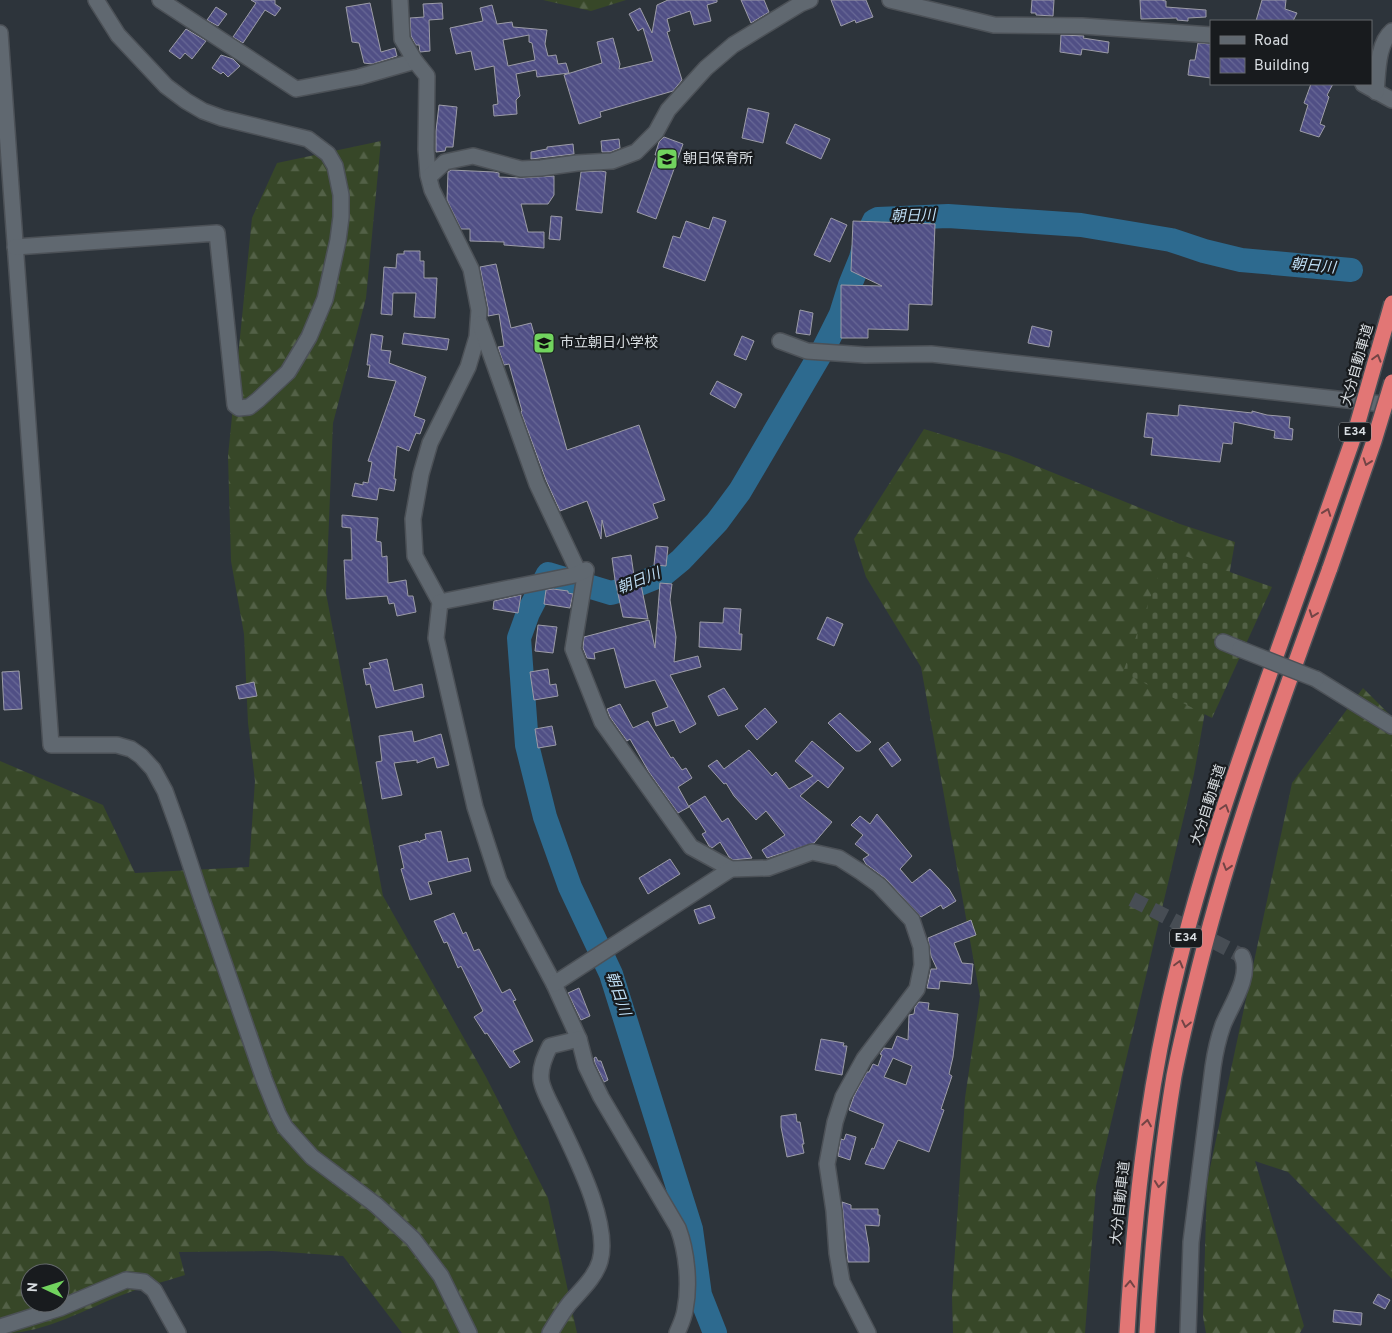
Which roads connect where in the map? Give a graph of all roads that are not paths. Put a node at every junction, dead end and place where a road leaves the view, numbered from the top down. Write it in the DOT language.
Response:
graph roads {
  1 [pos="96,0"];
  2 [pos="160,0"];
  3 [pos="400,0"];
  4 [pos="810,0"];
  5 [pos="890,0"];
  6 [pos="1392,31"];
  7 [pos="0,33"];
  8 [pos="1210,35"];
  9 [pos="415,61"];
  10 [pos="1365,85"];
  11 [pos="1376,92"];
  12 [pos="1392,100"];
  13 [pos="429,178"];
  14 [pos="15,247"];
  15 [pos="1392,303"];
  16 [pos="478,318"];
  17 [pos="780,341"];
  18 [pos="1392,382"];
  19 [pos="1392,405"];
  20 [pos="579,573"];
  21 [pos="440,602"];
  22 [pos="1223,642"];
  23 [pos="1392,726"];
  24 [pos="731,869"];
  25 [pos="1242,956"];
  26 [pos="554,984"];
  27 [pos="579,1039"];
  28 [pos="0,1327"];
  29 [pos="178,1333"];
  30 [pos="469,1333"];
  31 [pos="550,1333"];
  32 [pos="677,1333"];
  33 [pos="868,1333"];
  34 [pos="1127,1333"];
  35 [pos="1147,1333"];
  36 [pos="1188,1333"];
  1 -- 14 [label="street"];
  2 -- 9 [label="street"];
  3 -- 9 [label="street"];
  4 -- 13 [label="street"];
  5 -- 8 [label="street"];
  6 -- 11 [label="street"];
  7 -- 14 [label="street"];
  9 -- 13 [label="street"];
  10 -- 11 [label="street"];
  11 -- 12 [label="street"];
  13 -- 16 [label="street"];
  14 -- 30 [label="street"];
  34 -- 15 [label="highway, 大分自動車道 / E34, one-way, bridge"];
  16 -- 20 [label="street"];
  16 -- 21 [label="street"];
  17 -- 19 [label="street"];
  18 -- 35 [label="highway, E34, one-way, bridge"];
  20 -- 21 [label="street"];
  20 -- 24 [label="street"];
  21 -- 26 [label="street"];
  22 -- 23 [label="street, bridge"];
  24 -- 26 [label="street"];
  24 -- 33 [label="street"];
  25 -- 36 [label="street"];
  26 -- 27 [label="street"];
  27 -- 31 [label="street"];
  27 -- 32 [label="street"];
  28 -- 29 [label="street"];
}
